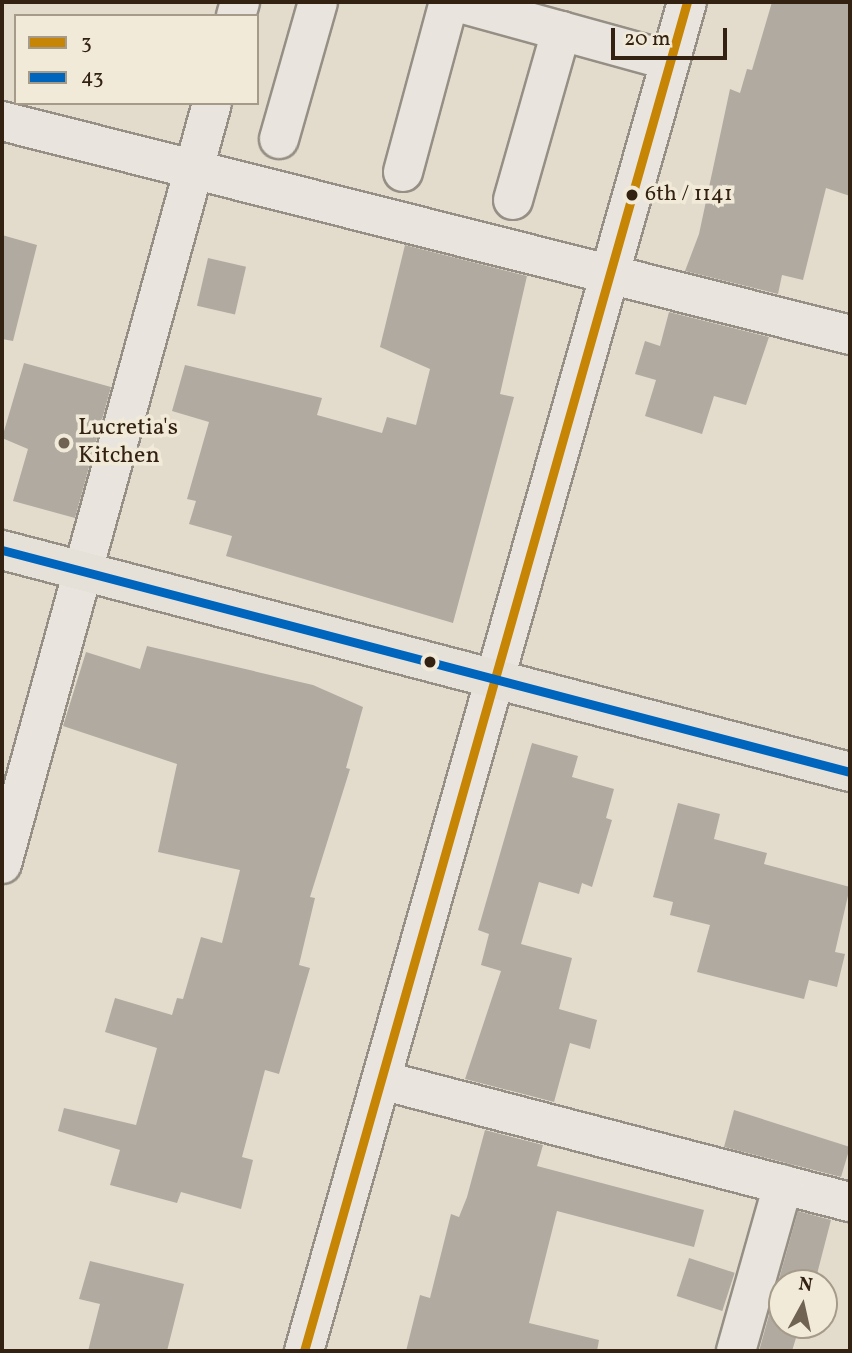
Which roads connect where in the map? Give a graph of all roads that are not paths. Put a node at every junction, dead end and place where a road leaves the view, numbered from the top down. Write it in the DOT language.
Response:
graph roads {
  1 [pos="318,2"];
  2 [pos="449,2"];
  3 [pos="456,2"];
  4 [pos="687,2"];
  5 [pos="561,31"];
  6 [pos="670,61"];
  7 [pos="211,105"];
  8 [pos="2,121"];
  9 [pos="279,139"];
  10 [pos="193,168"];
  11 [pos="403,172"];
  12 [pos="513,200"];
  13 [pos="610,272"];
  14 [pos="850,335"];
  15 [pos="2,550"];
  16 [pos="86,573"];
  17 [pos="496,679"];
  18 [pos="850,772"];
  19 [pos="2,864"];
  20 [pos="381,1080"];
  21 [pos="783,1185"];
  22 [pos="850,1202"];
  23 [pos="304,1351"];
  24 [pos="736,1351"];
  1 -- 9 [label="street"];
  2 -- 11 [label="street"];
  3 -- 5 [label="street"];
  4 -- 6 [label="street"];
  5 -- 6 [label="street"];
  5 -- 12 [label="street"];
  6 -- 13 [label="street"];
  7 -- 10 [label="street"];
  8 -- 10 [label="street"];
  10 -- 13 [label="street"];
  10 -- 16 [label="street"];
  13 -- 14 [label="street"];
  13 -- 17 [label="street"];
  15 -- 16 [label="main road"];
  16 -- 17 [label="main road"];
  16 -- 19 [label="street"];
  17 -- 18 [label="main road"];
  17 -- 20 [label="street"];
  20 -- 21 [label="street"];
  20 -- 23 [label="street"];
  21 -- 22 [label="street"];
  21 -- 24 [label="street"];
}
